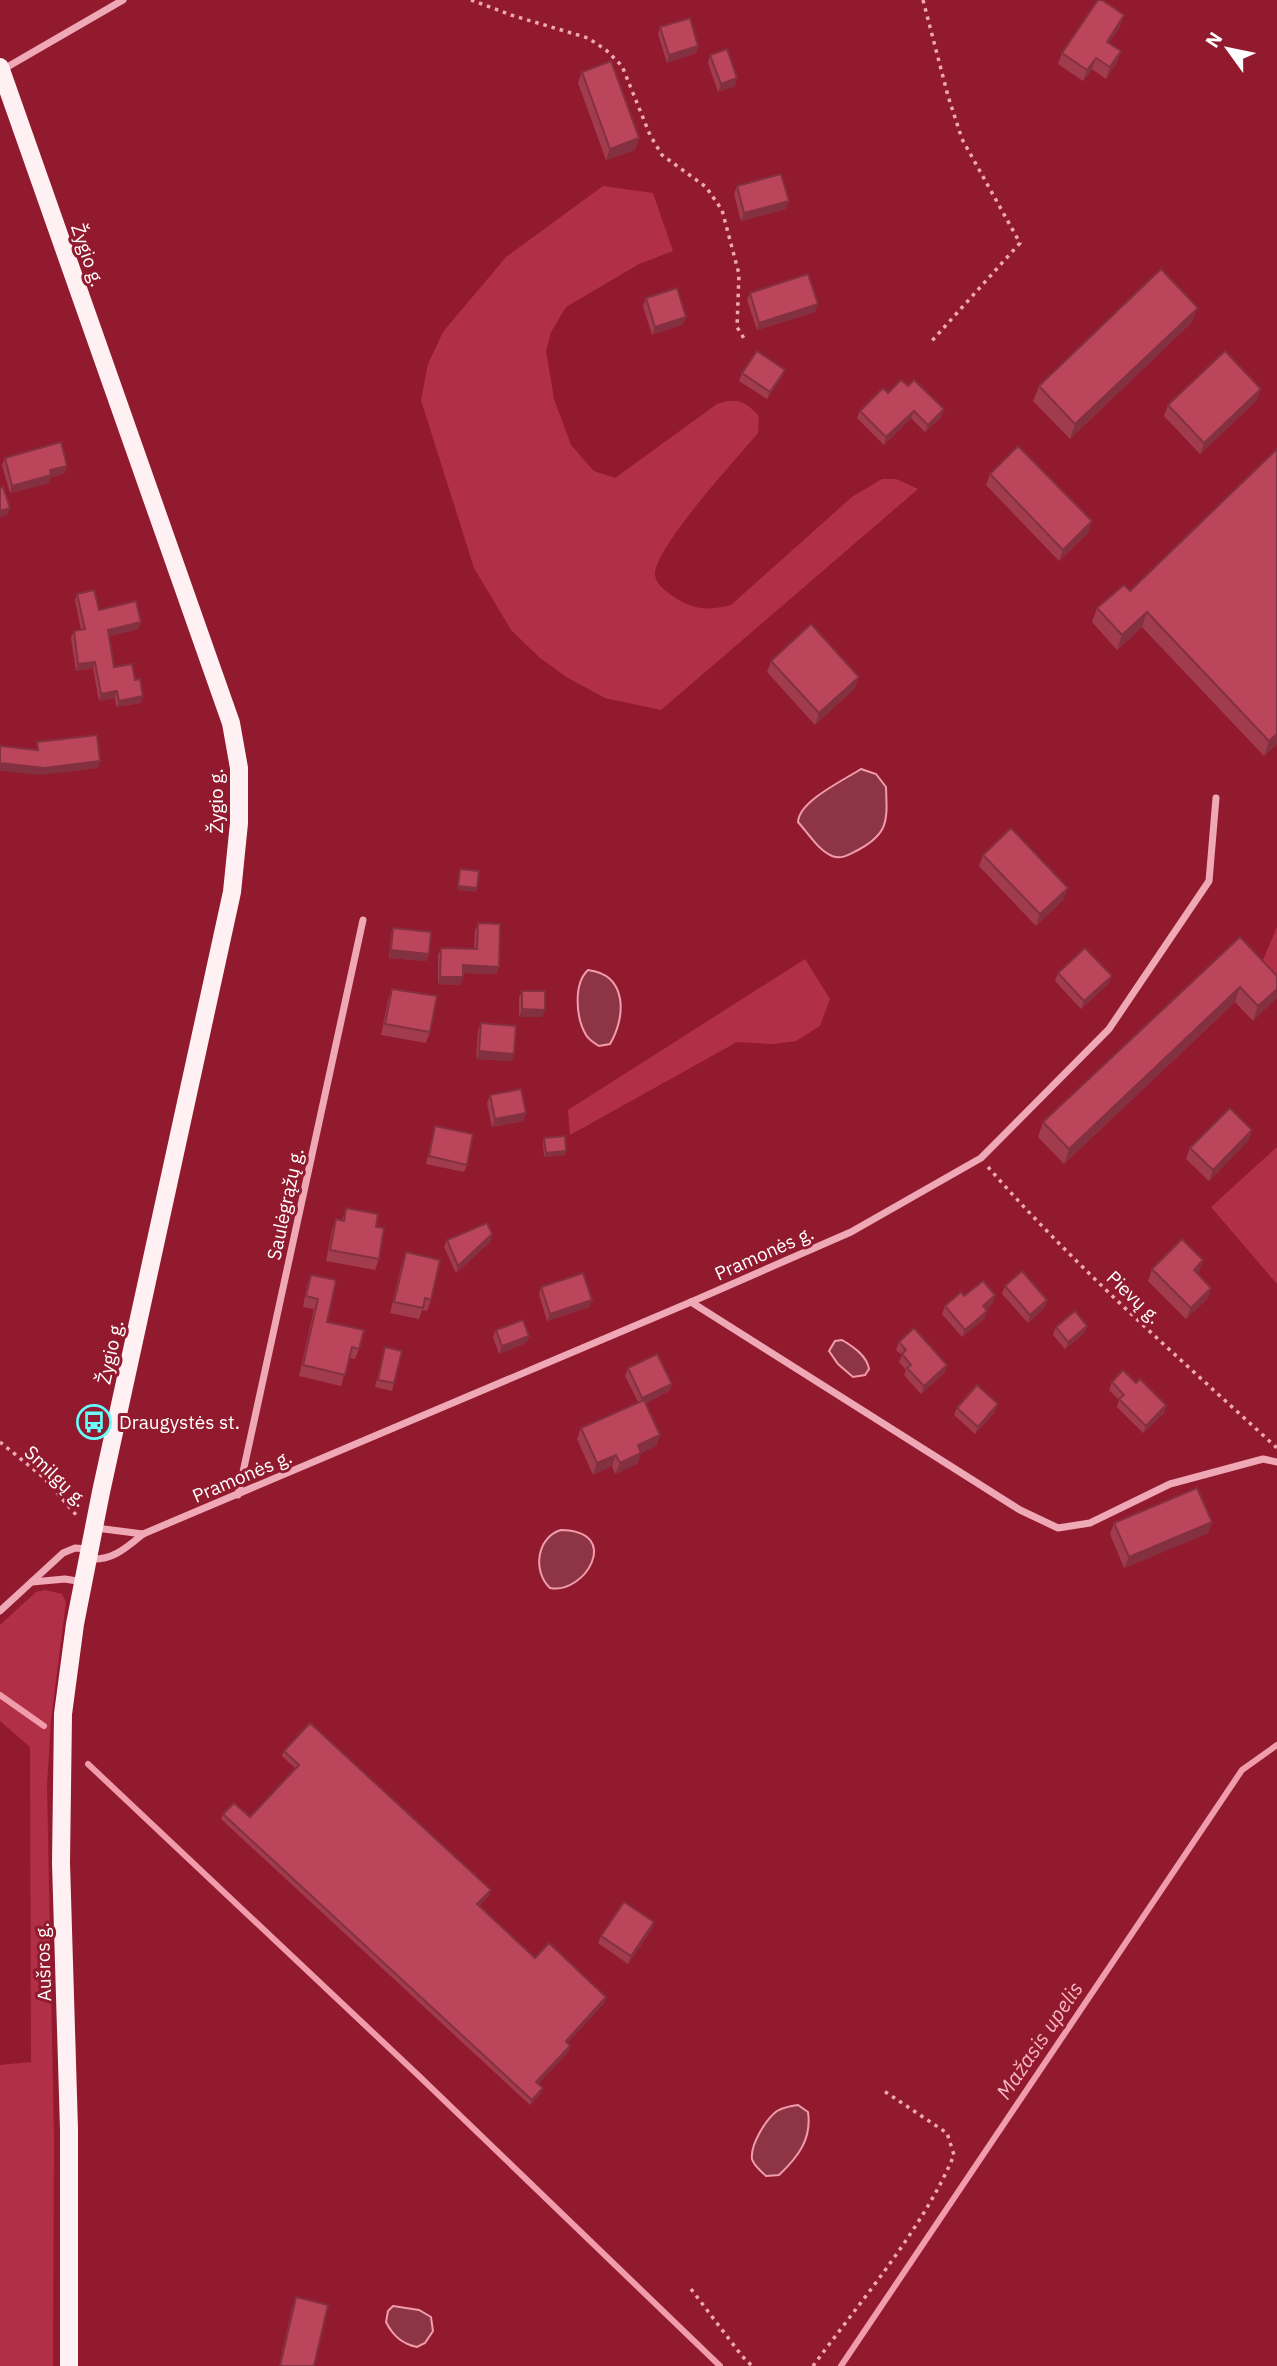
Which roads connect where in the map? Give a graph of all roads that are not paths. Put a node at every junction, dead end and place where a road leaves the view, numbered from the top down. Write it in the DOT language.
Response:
graph roads {
  1 [pos="123,0"];
  2 [pos="1,69"];
  3 [pos="1216,798"];
  4 [pos="363,920"];
  5 [pos="691,1302"];
  6 [pos="1277,1462"];
  7 [pos="238,1494"];
  8 [pos="94,1528"];
  9 [pos="144,1534"];
  10 [pos="89,1554"];
  11 [pos="32,1582"];
  12 [pos="83,1582"];
  13 [pos="0,1611"];
  14 [pos="69,2366"];
  1 -- 2 [label="street"];
  2 -- 8 [label="main road, Žygio g."];
  3 -- 5 [label="street, Pramonės g."];
  4 -- 7 [label="street, Saulėgrąžų g."];
  5 -- 6 [label="street"];
  5 -- 7 [label="street, Pramonės g."];
  7 -- 9 [label="street, Pramonės g."];
  8 -- 9 [label="street"];
  8 -- 10 [label="main road, Žygio g."];
  9 -- 10 [label="street, Pramonės g."];
  10 -- 11 [label="street, Pramonės g."];
  10 -- 12 [label="main road, Aušros g."];
  11 -- 12 [label="street"];
  11 -- 13 [label="street, Pramonės g."];
  12 -- 14 [label="main road, Aušros g."];
}
